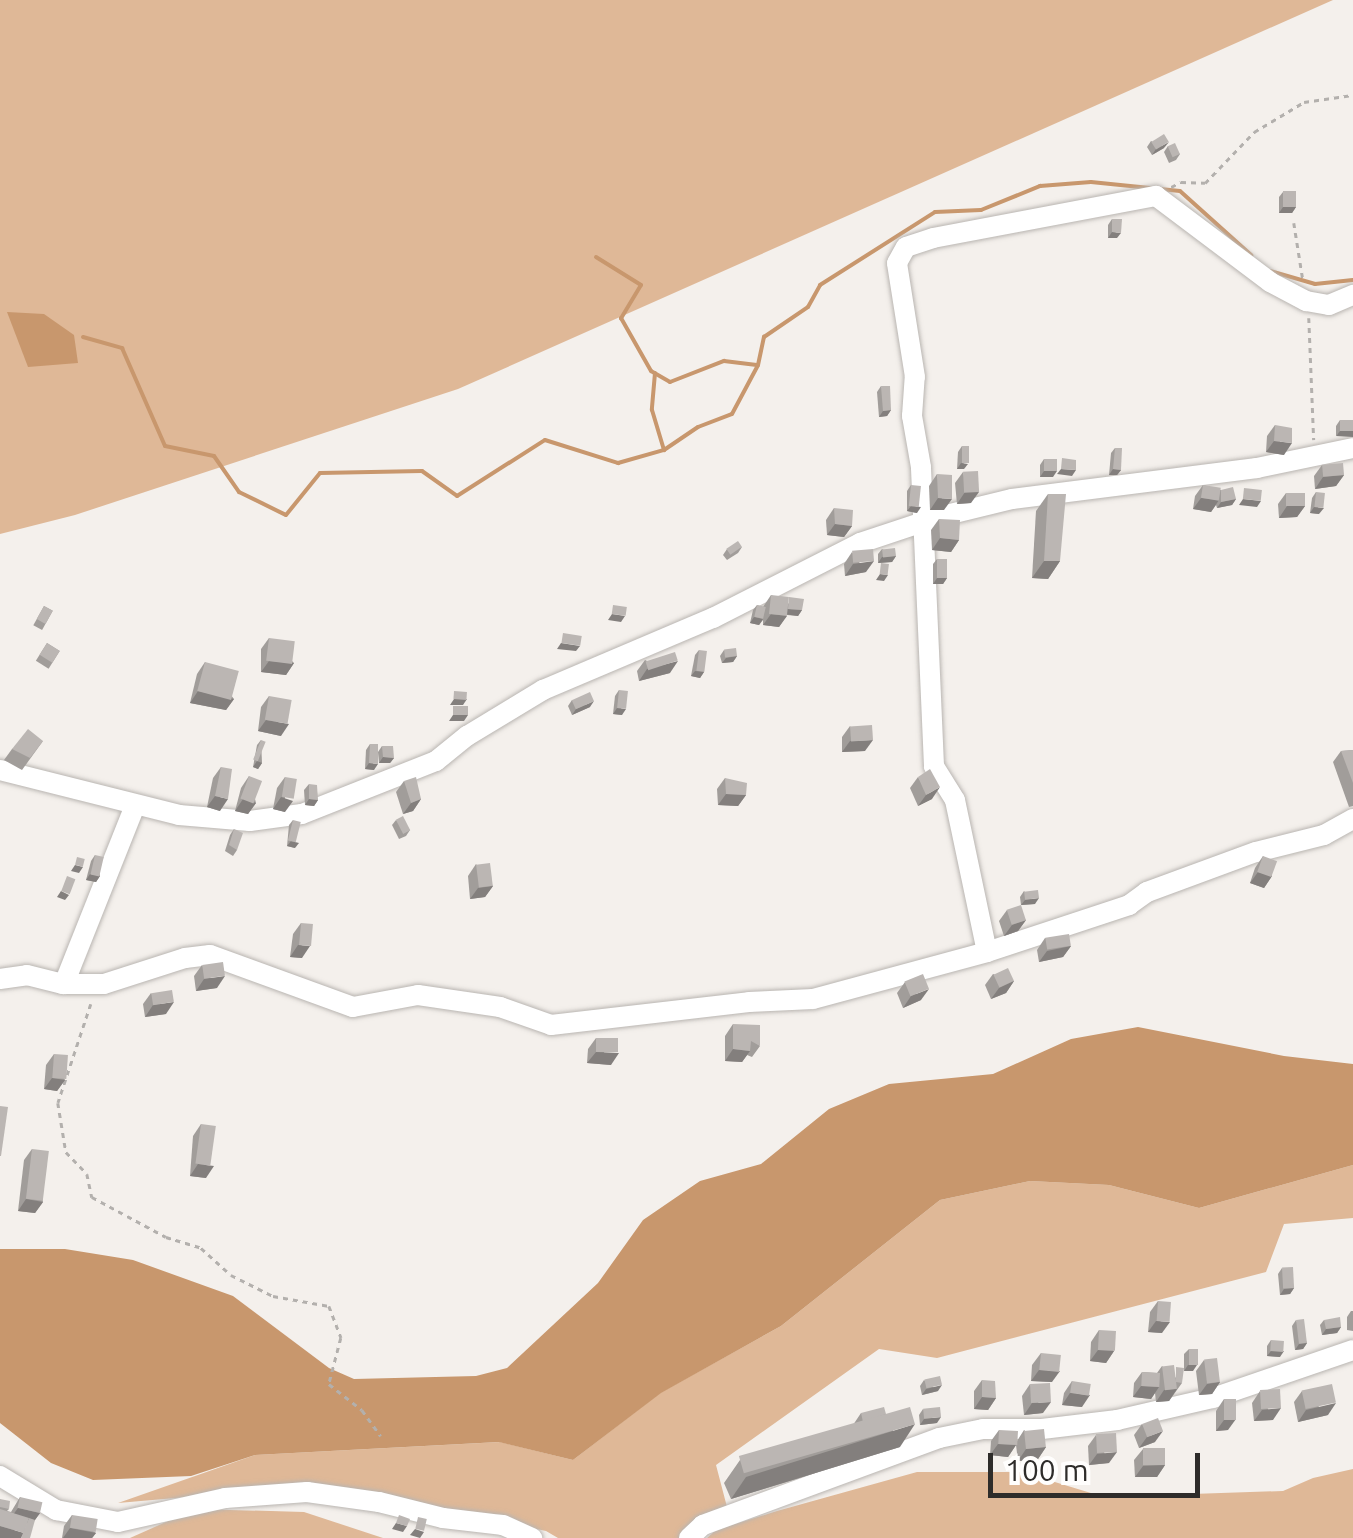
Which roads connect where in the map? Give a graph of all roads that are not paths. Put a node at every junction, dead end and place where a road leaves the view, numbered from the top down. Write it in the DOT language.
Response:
graph roads {
  1 [pos="1353,295"];
  2 [pos="1353,448"];
  3 [pos="924,522"];
  4 [pos="0,770"];
  5 [pos="135,806"];
  6 [pos="1353,819"];
  7 [pos="987,952"];
  8 [pos="0,979"];
  9 [pos="74,984"];
  10 [pos="1353,1350"];
  11 [pos="0,1476"];
  12 [pos="112,1530"];
  13 [pos="532,1538"];
  14 [pos="688,1538"];
  1 -- 3 [label="street"];
  2 -- 3 [label="street"];
  3 -- 5 [label="street"];
  3 -- 7 [label="street"];
  4 -- 5 [label="street"];
  5 -- 9 [label="street"];
  6 -- 7 [label="street"];
  7 -- 9 [label="street"];
  8 -- 9 [label="street"];
  10 -- 14 [label="street"];
  11 -- 12 [label="street"];
  12 -- 13 [label="street"];
}
